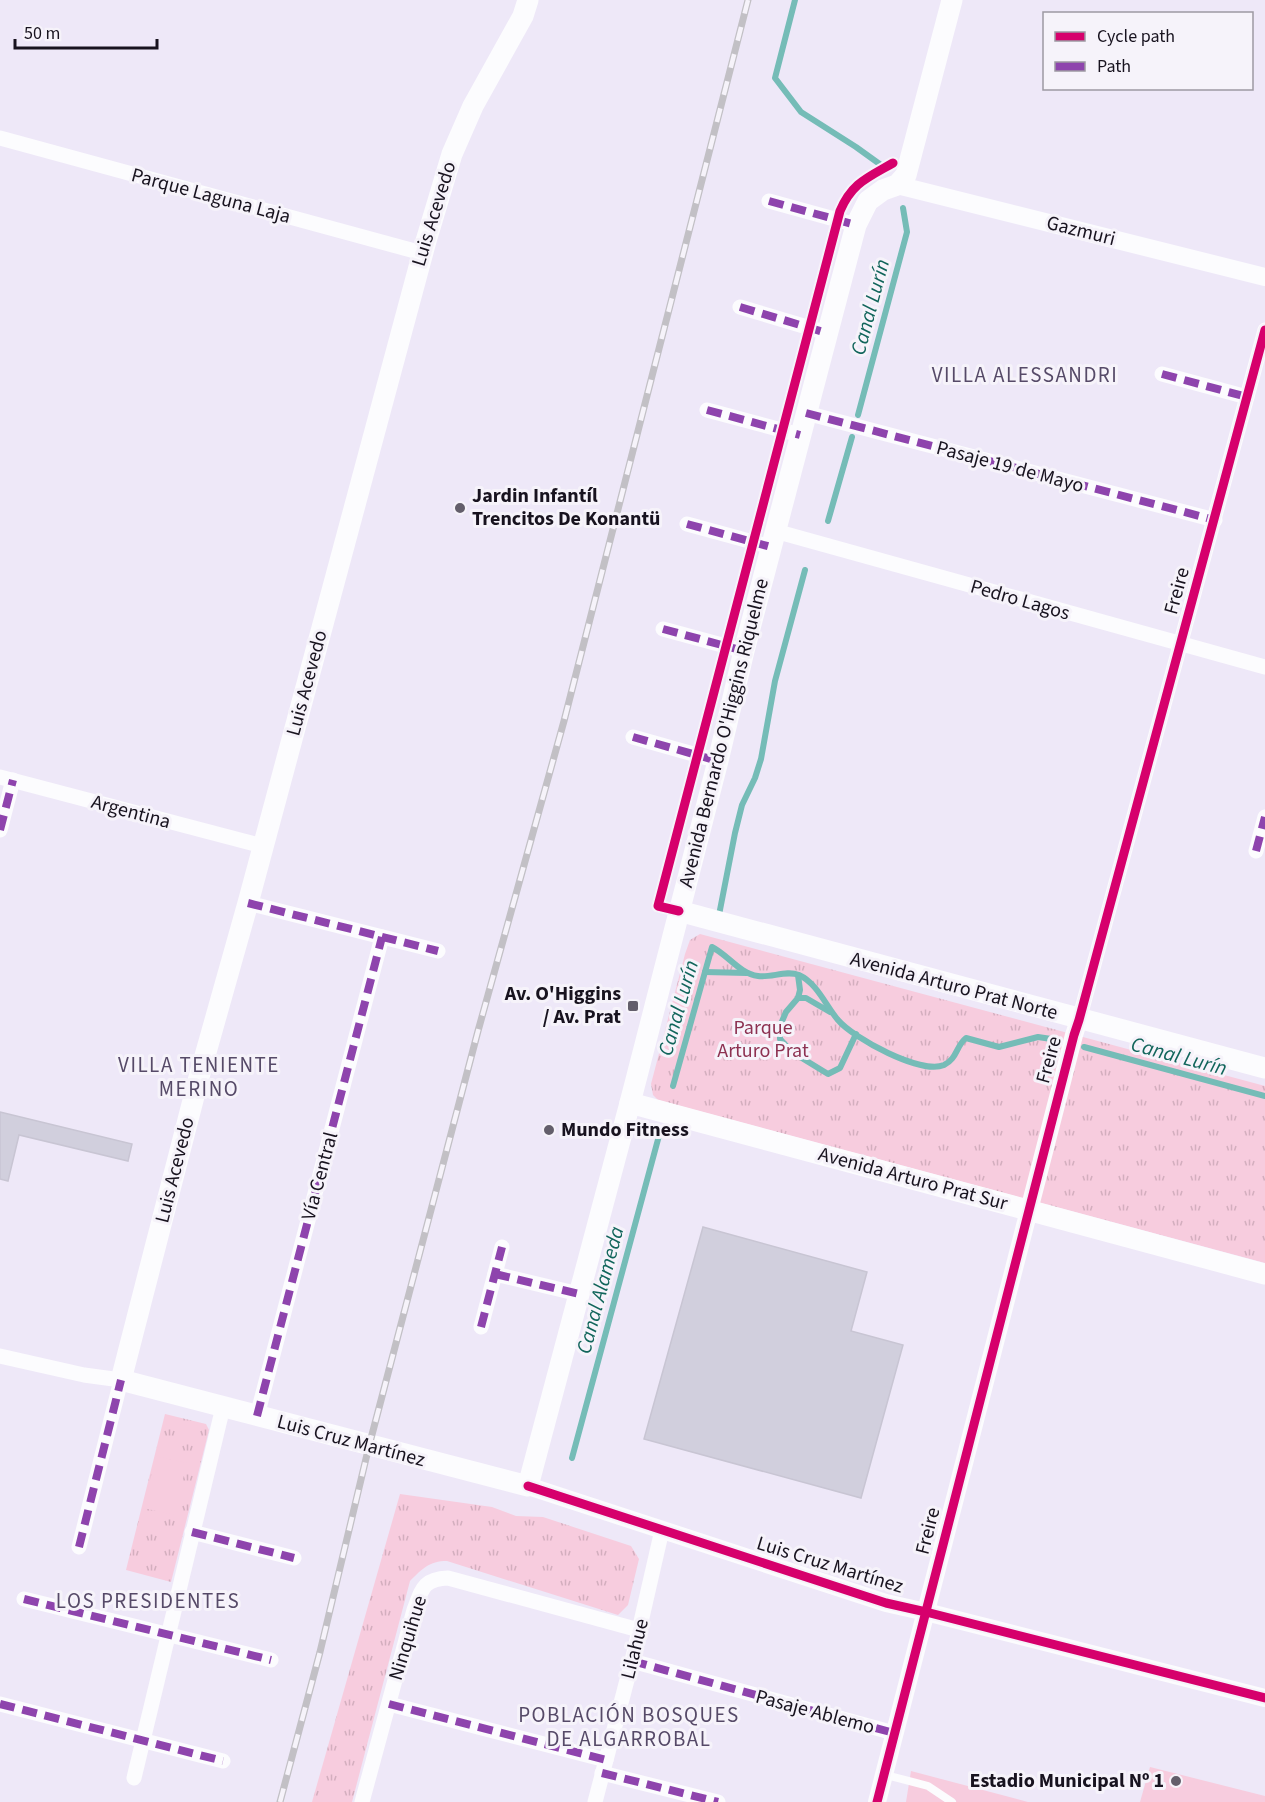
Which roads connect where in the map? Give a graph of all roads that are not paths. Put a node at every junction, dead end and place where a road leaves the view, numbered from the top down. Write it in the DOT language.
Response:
graph roads {
  1 [pos="528,0"];
  2 [pos="952,0"];
  3 [pos="0,138"];
  4 [pos="897,184"];
  5 [pos="769,201"];
  6 [pos="856,225"];
  7 [pos="422,253"];
  8 [pos="1265,277"];
  9 [pos="740,307"];
  10 [pos="1265,330"];
  11 [pos="827,333"];
  12 [pos="1162,374"];
  13 [pos="1247,398"];
  14 [pos="707,410"];
  15 [pos="806,413"];
  16 [pos="800,435"];
  17 [pos="1215,520"];
  18 [pos="687,524"];
  19 [pos="773,539"];
  20 [pos="663,629"];
  21 [pos="1180,645"];
  22 [pos="744,651"];
  23 [pos="1265,668"];
  24 [pos="633,737"];
  25 [pos="718,761"];
  26 [pos="7,779"];
  27 [pos="1265,817"];
  28 [pos="0,830"];
  29 [pos="263,846"];
  30 [pos="1256,851"];
  31 [pos="248,903"];
  32 [pos="679,911"];
  33 [pos="382,937"];
  34 [pos="438,951"];
  35 [pos="1080,1020"];
  36 [pos="1265,1068"];
  37 [pos="630,1103"];
  38 [pos="1028,1210"];
  39 [pos="502,1247"];
  40 [pos="495,1274"];
  41 [pos="1265,1274"];
  42 [pos="579,1294"];
  43 [pos="482,1328"];
  44 [pos="0,1356"];
  45 [pos="121,1380"];
  46 [pos="223,1407"];
  47 [pos="257,1416"];
  48 [pos="528,1486"];
  49 [pos="662,1530"];
  50 [pos="192,1533"];
  51 [pos="79,1547"];
  52 [pos="294,1558"];
  53 [pos="24,1599"];
  54 [pos="926,1612"];
  55 [pos="639,1630"];
  56 [pos="168,1635"];
  57 [pos="271,1660"];
  58 [pos="632,1661"];
  59 [pos="1265,1698"];
  60 [pos="0,1704"];
  61 [pos="389,1704"];
  62 [pos="894,1733"];
  63 [pos="143,1739"];
  64 [pos="223,1761"];
  65 [pos="604,1766"];
  66 [pos="884,1774"];
  67 [pos="134,1778"];
  68 [pos="362,1802"];
  69 [pos="595,1802"];
  70 [pos="718,1802"];
  71 [pos="877,1802"];
  72 [pos="952,1802"];
  1 -- 7 [label="main road, Luis Acevedo"];
  2 -- 4 [label="main road"];
  3 -- 7 [label="street, Parque Laguna Laja"];
  4 -- 6 [label="main road, Avenida Bernardo O'Higgins Riquelme"];
  4 -- 8 [label="street, Gazmuri"];
  5 -- 6 [label="street"];
  6 -- 11 [label="main road, Avenida Bernardo O'Higgins Riquelme"];
  7 -- 29 [label="main road, Luis Acevedo"];
  9 -- 11 [label="street"];
  10 -- 13 [label="street, Freire"];
  11 -- 15 [label="main road, Avenida Bernardo O'Higgins Riquelme"];
  12 -- 13 [label="street"];
  13 -- 17 [label="street, Freire"];
  14 -- 16 [label="street"];
  15 -- 16 [label="main road, Avenida Bernardo O'Higgins Riquelme"];
  15 -- 17 [label="street, Pasaje 19 de Mayo"];
  16 -- 19 [label="main road, Avenida Bernardo O'Higgins Riquelme"];
  17 -- 21 [label="street, Freire"];
  18 -- 19 [label="street, Pedro Lagos"];
  19 -- 21 [label="street, Pedro Lagos"];
  19 -- 22 [label="main road, Avenida Bernardo O'Higgins Riquelme"];
  20 -- 22 [label="street"];
  21 -- 23 [label="street, Pedro Lagos"];
  21 -- 35 [label="street, Freire"];
  22 -- 25 [label="main road, Avenida Bernardo O'Higgins Riquelme"];
  24 -- 25 [label="street"];
  25 -- 32 [label="main road, Avenida Bernardo O'Higgins Riquelme"];
  26 -- 28 [label="street"];
  26 -- 29 [label="street, Argentina"];
  27 -- 30 [label="street"];
  29 -- 31 [label="main road, Luis Acevedo"];
  31 -- 33 [label="street"];
  31 -- 45 [label="main road, Luis Acevedo"];
  32 -- 35 [label="main road, Avenida Arturo Prat Norte"];
  32 -- 37 [label="main road, Avenida Bernardo O'Higgins Riquelme"];
  33 -- 34 [label="street"];
  33 -- 47 [label="street, Vía Central"];
  35 -- 36 [label="main road, Avenida Arturo Prat Norte"];
  35 -- 38 [label="street, Freire"];
  37 -- 38 [label="main road, Avenida Arturo Prat Sur"];
  37 -- 42 [label="main road, Avenida Bernardo O'Higgins Riquelme"];
  38 -- 41 [label="main road, Avenida Arturo Prat Sur"];
  38 -- 54 [label="street, Freire"];
  39 -- 40 [label="street"];
  40 -- 42 [label="street"];
  40 -- 43 [label="street"];
  42 -- 48 [label="main road, Avenida Bernardo O'Higgins Riquelme"];
  44 -- 45 [label="street"];
  45 -- 46 [label="main road, Luis Cruz Martínez"];
  45 -- 51 [label="street"];
  46 -- 47 [label="main road, Luis Cruz Martínez"];
  46 -- 50 [label="street"];
  47 -- 48 [label="main road, Luis Cruz Martínez"];
  48 -- 49 [label="street, Luis Cruz Martínez"];
  49 -- 54 [label="street, Luis Cruz Martínez"];
  49 -- 55 [label="street, Lilahue"];
  50 -- 52 [label="street"];
  50 -- 56 [label="street"];
  53 -- 56 [label="street"];
  54 -- 59 [label="street, Luis Cruz Martínez"];
  54 -- 62 [label="street, Freire"];
  55 -- 58 [label="street, Lilahue"];
  55 -- 61 [label="street, Ninquihue"];
  56 -- 57 [label="street"];
  56 -- 63 [label="street"];
  58 -- 62 [label="street, Pasaje Ablemo"];
  58 -- 65 [label="street, Lilahue"];
  60 -- 63 [label="street"];
  61 -- 65 [label="street"];
  61 -- 68 [label="street, Ninquihue"];
  62 -- 66 [label="street, Freire"];
  63 -- 64 [label="street"];
  63 -- 67 [label="street"];
  65 -- 69 [label="street, Lilahue"];
  65 -- 70 [label="street"];
  66 -- 71 [label="street, Freire"];
  66 -- 72 [label="lane"];
}
